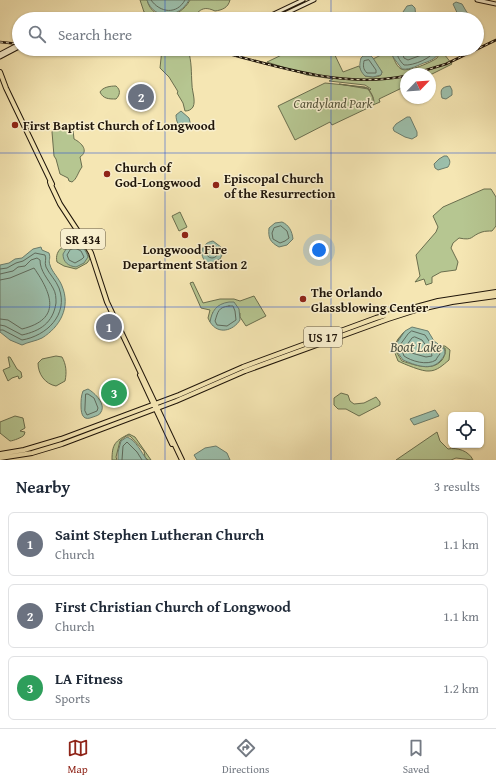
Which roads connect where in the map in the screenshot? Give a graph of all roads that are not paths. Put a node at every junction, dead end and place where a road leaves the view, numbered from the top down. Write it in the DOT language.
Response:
graph roads {
  1 [pos="303,0"];
  2 [pos="314,0"];
  3 [pos="476,0"];
  4 [pos="496,4"];
  5 [pos="278,12"];
  6 [pos="289,12"];
  7 [pos="12,48"];
  8 [pos="12,51"];
  9 [pos="0,54"];
  10 [pos="0,57"];
  11 [pos="0,72"];
  12 [pos="0,78"];
  13 [pos="6,87"];
  14 [pos="496,292"];
  15 [pos="486,293"];
  16 [pos="496,296"];
  17 [pos="472,299"];
  18 [pos="450,300"];
  19 [pos="428,303"];
  20 [pos="416,310"];
  21 [pos="365,322"];
  22 [pos="340,331"];
  23 [pos="350,332"];
  24 [pos="325,341"];
  25 [pos="268,360"];
  26 [pos="197,390"];
  27 [pos="156,406"];
  28 [pos="97,428"];
  29 [pos="61,442"];
  30 [pos="24,452"];
  31 [pos="0,456"];
  32 [pos="181,459"];
  1 -- 5 [label="main road"];
  2 -- 6 [label="main road"];
  3 -- 4 [label="main road"];
  7 -- 9 [label="main road"];
  8 -- 10 [label="main road"];
  11 -- 13 [label="main road, SR 434"];
  12 -- 13 [label="main road, SR 434"];
  13 -- 27 [label="main road, SR 434"];
  14 -- 15 [label="main road, US 17"];
  15 -- 17 [label="main road"];
  15 -- 18 [label="main road, US 17"];
  16 -- 17 [label="main road, US 17"];
  17 -- 18 [label="main road, US 17"];
  18 -- 19 [label="main road, US 17"];
  18 -- 20 [label="main road, US 17"];
  19 -- 20 [label="main road"];
  19 -- 21 [label="main road, US 17"];
  20 -- 23 [label="main road, US 17"];
  21 -- 22 [label="main road, US 17"];
  21 -- 23 [label="main road"];
  22 -- 24 [label="main road"];
  22 -- 25 [label="main road, US 17"];
  23 -- 24 [label="main road, US 17"];
  24 -- 25 [label="main road, US 17"];
  25 -- 26 [label="main road, US 17"];
  25 -- 26 [label="main road, US 17"];
  26 -- 27 [label="main road, US 17"];
  26 -- 27 [label="main road, US 17"];
  27 -- 28 [label="main road, US 17"];
  27 -- 28 [label="main road, US 17"];
  27 -- 32 [label="main road, SR 434"];
  28 -- 29 [label="main road, US 17"];
  28 -- 29 [label="main road, US 17"];
  29 -- 30 [label="main road, US 17"];
  29 -- 30 [label="main road, US 17"];
  30 -- 31 [label="main road, US 17"];
  30 -- 31 [label="main road, US 17"];
}
